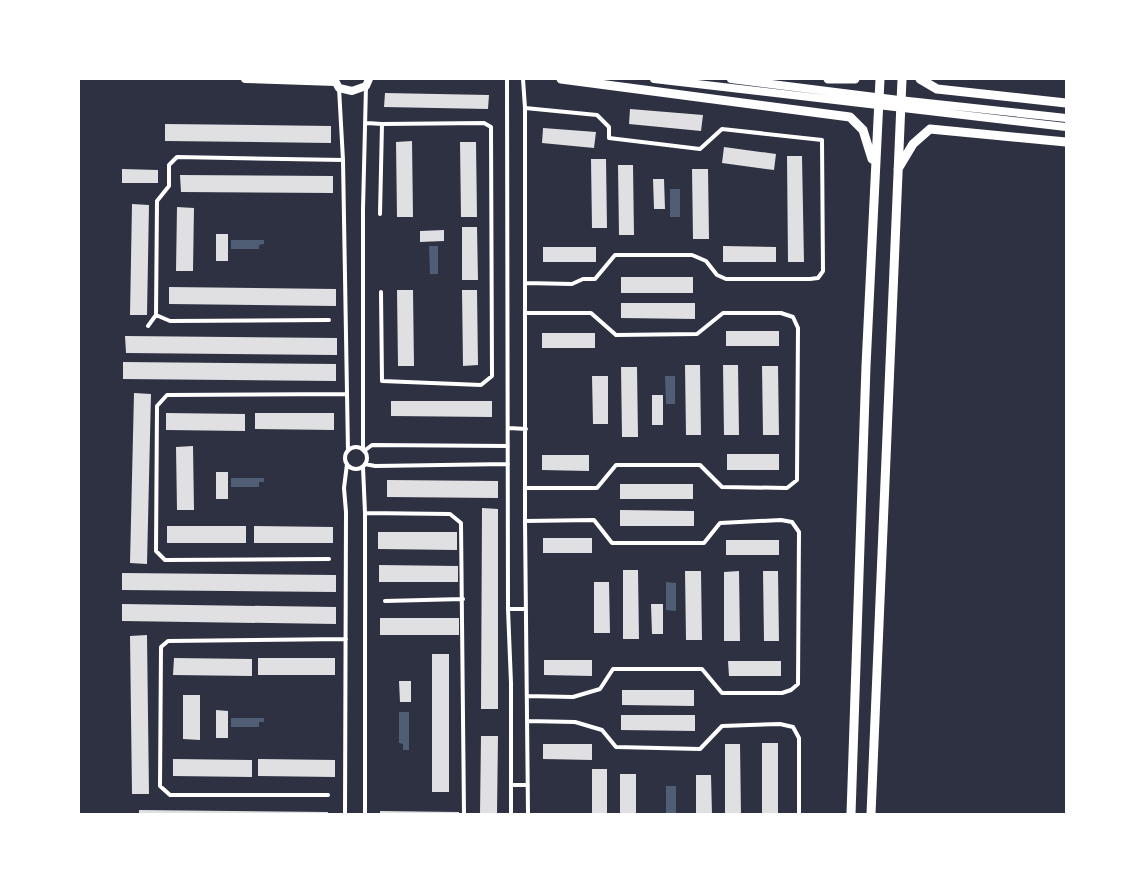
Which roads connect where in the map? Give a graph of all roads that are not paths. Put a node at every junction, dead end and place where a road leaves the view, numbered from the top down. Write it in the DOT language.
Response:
graph roads {
  1 [pos="245,79"];
  2 [pos="507,79"];
  3 [pos="523,79"];
  4 [pos="561,79"];
  5 [pos="654,79"];
  6 [pos="731,79"];
  7 [pos="828,79"];
  8 [pos="855,79"];
  9 [pos="880,79"];
  10 [pos="902,79"];
  11 [pos="920,79"];
  12 [pos="368,82"];
  13 [pos="336,83"];
  14 [pos="1066,103"];
  15 [pos="525,108"];
  16 [pos="1066,118"];
  17 [pos="367,123"];
  18 [pos="380,124"];
  19 [pos="1066,127"];
  20 [pos="1066,142"];
  21 [pos="343,160"];
  22 [pos="897,170"];
  23 [pos="875,173"];
  24 [pos="380,214"];
  25 [pos="526,283"];
  26 [pos="381,292"];
  27 [pos="525,313"];
  28 [pos="156,315"];
  29 [pos="329,320"];
  30 [pos="148,326"];
  31 [pos="346,394"];
  32 [pos="508,428"];
  33 [pos="526,429"];
  34 [pos="508,446"];
  35 [pos="348,451"];
  36 [pos="364,451"];
  37 [pos="347,464"];
  38 [pos="508,464"];
  39 [pos="364,465"];
  40 [pos="525,488"];
  41 [pos="365,513"];
  42 [pos="525,521"];
  43 [pos="329,558"];
  44 [pos="463,599"];
  45 [pos="386,601"];
  46 [pos="508,609"];
  47 [pos="526,609"];
  48 [pos="346,639"];
  49 [pos="527,696"];
  50 [pos="527,721"];
  51 [pos="511,785"];
  52 [pos="528,785"];
  53 [pos="328,795"];
  54 [pos="345,814"];
  55 [pos="365,814"];
  56 [pos="464,814"];
  57 [pos="511,814"];
  58 [pos="528,814"];
  59 [pos="799,814"];
  60 [pos="851,814"];
  61 [pos="871,814"];
  1 -- 13 [label="main road"];
  2 -- 32 [label="street"];
  3 -- 15 [label="street"];
  4 -- 23 [label="main road"];
  5 -- 19 [label="main road"];
  6 -- 16 [label="main road"];
  7 -- 8 [label="main road"];
  9 -- 23 [label="main road"];
  10 -- 22 [label="main road"];
  11 -- 14 [label="main road"];
  12 -- 13 [label="main road"];
  12 -- 17 [label="street"];
  13 -- 21 [label="street"];
  15 -- 25 [label="street"];
  15 -- 25 [label="street"];
  17 -- 18 [label="street"];
  17 -- 36 [label="street"];
  18 -- 24 [label="street"];
  18 -- 26 [label="street"];
  20 -- 22 [label="main road"];
  21 -- 28 [label="street"];
  21 -- 31 [label="street"];
  22 -- 61 [label="main road"];
  23 -- 60 [label="main road"];
  25 -- 27 [label="street"];
  27 -- 33 [label="street"];
  27 -- 40 [label="street"];
  28 -- 29 [label="street"];
  28 -- 30 [label="street"];
  31 -- 35 [label="street"];
  31 -- 43 [label="street"];
  32 -- 33 [label="street"];
  32 -- 34 [label="street"];
  33 -- 40 [label="street"];
  34 -- 36 [label="street"];
  34 -- 38 [label="street"];
  35 -- 36 [label="street"];
  35 -- 37 [label="street"];
  36 -- 39 [label="street"];
  37 -- 39 [label="street"];
  37 -- 48 [label="street"];
  38 -- 39 [label="street"];
  38 -- 46 [label="street"];
  39 -- 41 [label="street"];
  40 -- 42 [label="street"];
  41 -- 44 [label="street"];
  41 -- 55 [label="street"];
  42 -- 47 [label="street"];
  42 -- 49 [label="street"];
  44 -- 45 [label="street"];
  44 -- 56 [label="street"];
  46 -- 47 [label="street"];
  46 -- 51 [label="street"];
  47 -- 49 [label="street"];
  48 -- 53 [label="street"];
  48 -- 54 [label="street"];
  49 -- 50 [label="street"];
  50 -- 52 [label="street"];
  50 -- 59 [label="street"];
  51 -- 52 [label="street"];
  51 -- 57 [label="street"];
  52 -- 58 [label="street"];
}
